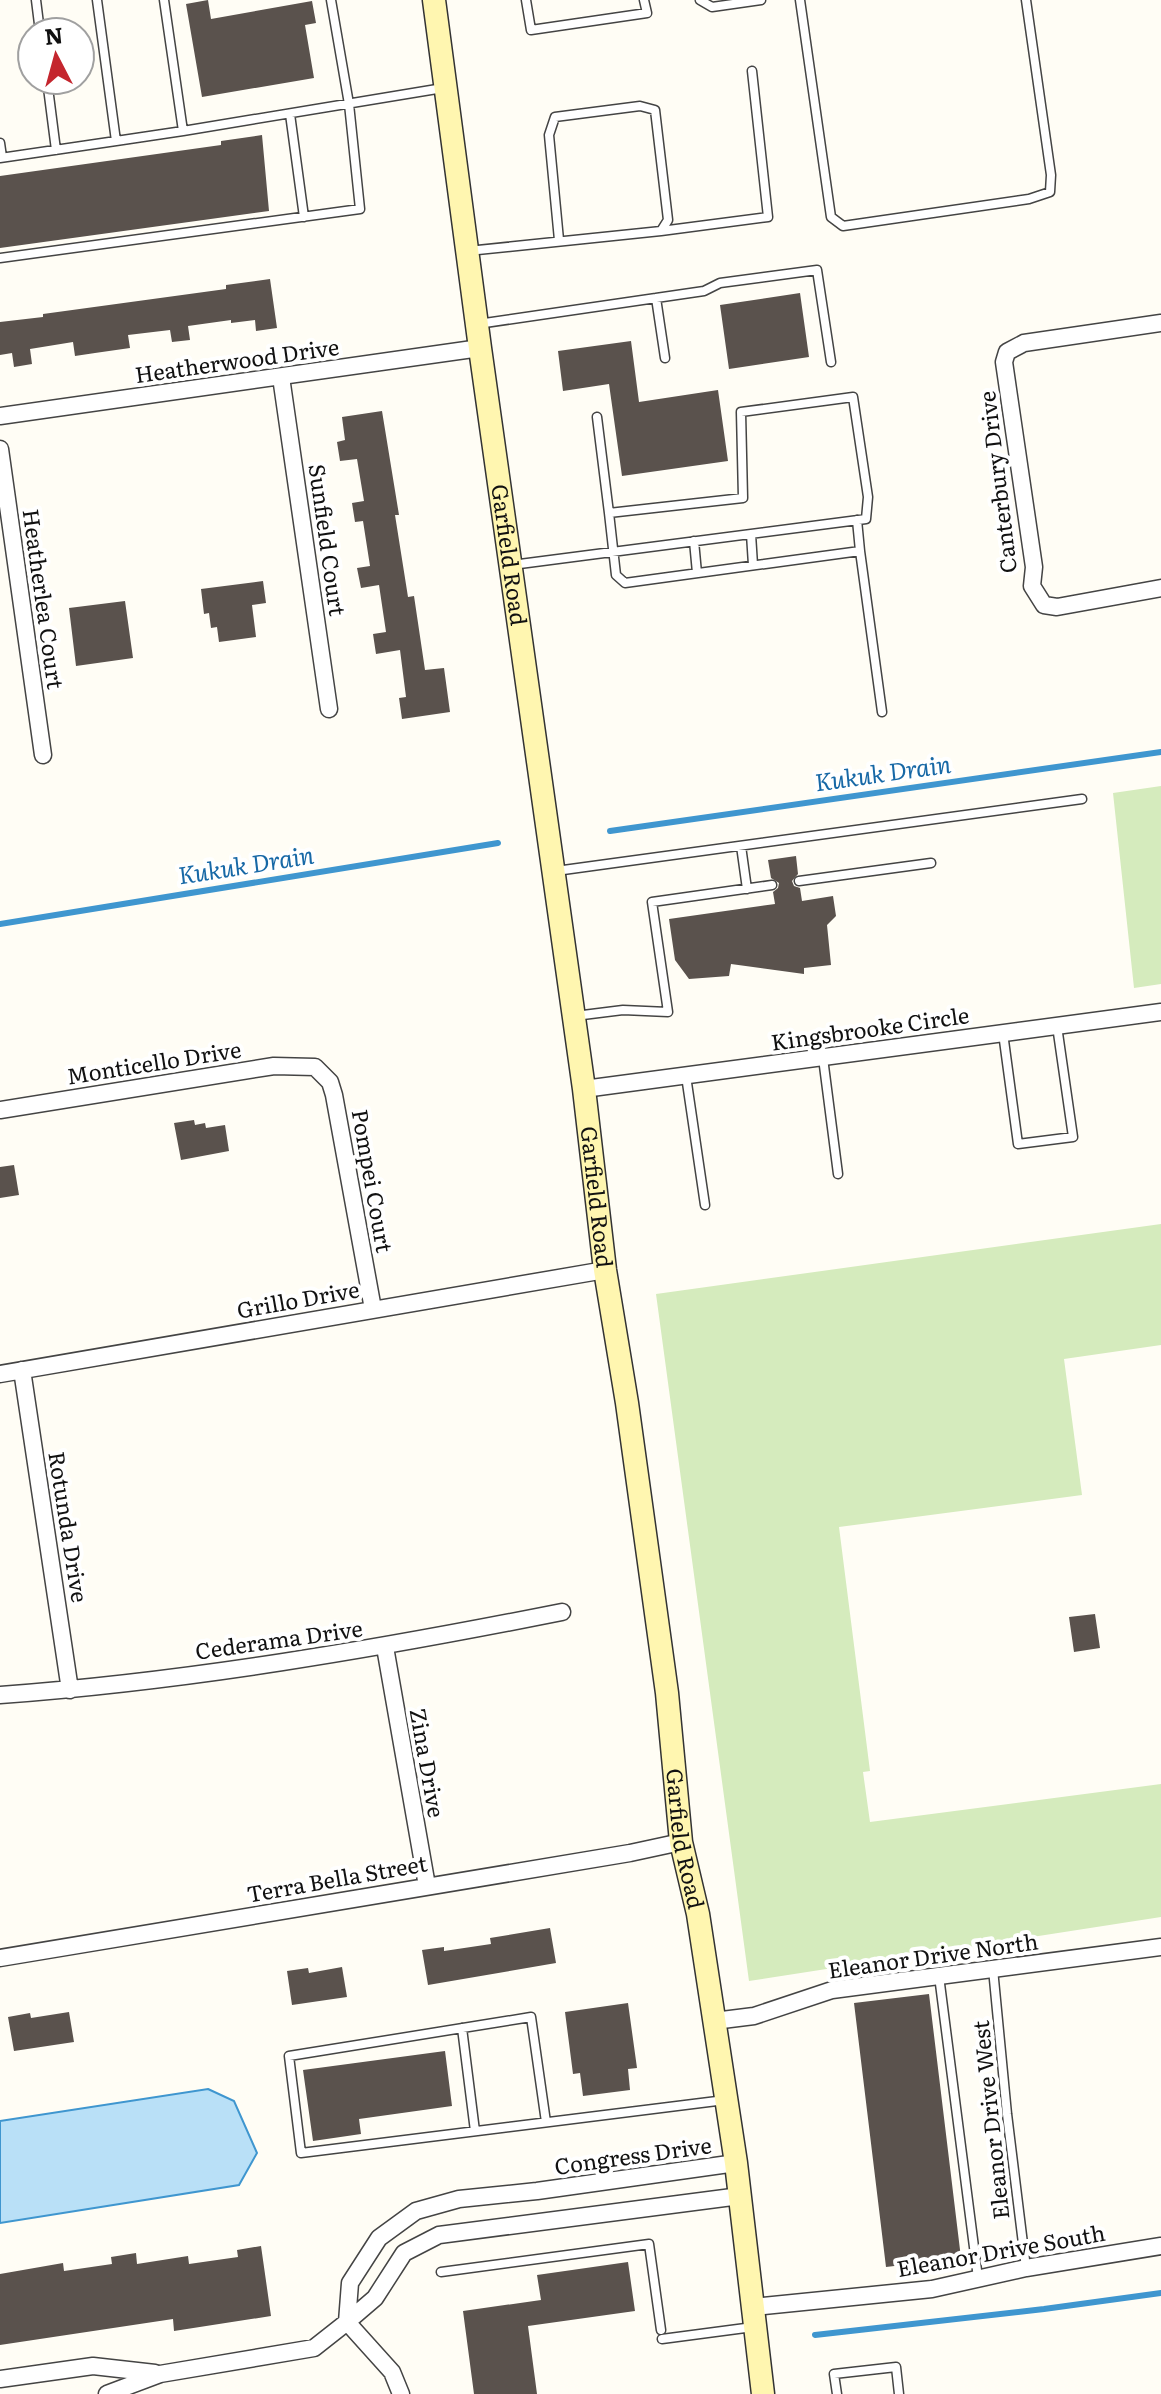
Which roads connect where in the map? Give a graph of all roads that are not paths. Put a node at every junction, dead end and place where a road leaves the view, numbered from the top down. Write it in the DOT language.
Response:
graph roads {
  1 [pos="97,0"];
  2 [pos="164,0"];
  3 [pos="331,0"];
  4 [pos="434,0"];
  5 [pos="526,0"];
  6 [pos="644,0"];
  7 [pos="700,0"];
  8 [pos="761,0"];
  9 [pos="800,0"];
  10 [pos="1026,0"];
  11 [pos="752,71"];
  12 [pos="446,87"];
  13 [pos="49,96"];
  14 [pos="349,104"];
  15 [pos="290,114"];
  16 [pos="183,131"];
  17 [pos="116,141"];
  18 [pos="0,143"];
  19 [pos="56,150"];
  20 [pos="1,158"];
  21 [pos="304,217"];
  22 [pos="661,231"];
  23 [pos="559,240"];
  24 [pos="467,251"];
  25 [pos="0,258"];
  26 [pos="656,298"];
  27 [pos="1161,323"];
  28 [pos="477,324"];
  29 [pos="480,348"];
  30 [pos="665,358"];
  31 [pos="831,362"];
  32 [pos="281,377"];
  33 [pos="0,416"];
  34 [pos="597,417"];
  35 [pos="0,449"];
  36 [pos="609,513"];
  37 [pos="857,520"];
  38 [pos="751,534"];
  39 [pos="694,541"];
  40 [pos="860,551"];
  41 [pos="613,552"];
  42 [pos="511,565"];
  43 [pos="753,565"];
  44 [pos="697,573"];
  45 [pos="1161,588"];
  46 [pos="329,709"];
  47 [pos="882,712"];
  48 [pos="43,755"];
  49 [pos="1082,799"];
  50 [pos="741,846"];
  51 [pos="931,863"];
  52 [pos="554,871"];
  53 [pos="799,881"];
  54 [pos="772,885"];
  55 [pos="747,889"];
  56 [pos="1161,1012"];
  57 [pos="574,1016"];
  58 [pos="1057,1026"];
  59 [pos="1003,1033"];
  60 [pos="822,1057"];
  61 [pos="315,1067"];
  62 [pos="685,1075"];
  63 [pos="584,1089"];
  64 [pos="0,1110"];
  65 [pos="838,1174"];
  66 [pos="705,1205"];
  67 [pos="605,1270"];
  68 [pos="373,1309"];
  69 [pos="22,1370"];
  70 [pos="0,1374"];
  71 [pos="562,1612"];
  72 [pos="385,1647"];
  73 [pos="70,1690"];
  74 [pos="0,1695"];
  75 [pos="681,1842"];
  76 [pos="427,1886"];
  77 [pos="1161,1947"];
  78 [pos="0,1958"];
  79 [pos="993,1968"];
  80 [pos="939,1976"];
  81 [pos="714,2021"];
  82 [pos="462,2028"];
  83 [pos="726,2099"];
  84 [pos="546,2122"];
  85 [pos="475,2131"];
  86 [pos="736,2163"];
  87 [pos="537,2191"];
  88 [pos="740,2196"];
  89 [pos="541,2221"];
  90 [pos="1161,2246"];
  91 [pos="1026,2268"];
  92 [pos="441,2272"];
  93 [pos="978,2279"];
  94 [pos="754,2317"];
  95 [pos="347,2322"];
  96 [pos="160,2374"];
  97 [pos="0,2379"];
  98 [pos="107,2394"];
  99 [pos="401,2394"];
  100 [pos="763,2394"];
  101 [pos="837,2394"];
  102 [pos="899,2394"];
  1 -- 17 [label="lane"];
  2 -- 16 [label="lane"];
  3 -- 14 [label="lane"];
  4 -- 12 [label="main road, Garfield Road"];
  5 -- 6 [label="lane"];
  7 -- 8 [label="lane"];
  9 -- 10 [label="lane"];
  11 -- 22 [label="lane"];
  12 -- 14 [label="lane"];
  12 -- 24 [label="main road, Garfield Road"];
  13 -- 19 [label="lane"];
  14 -- 15 [label="lane"];
  14 -- 21 [label="lane"];
  15 -- 16 [label="lane"];
  15 -- 21 [label="lane"];
  16 -- 17 [label="lane"];
  17 -- 19 [label="lane"];
  18 -- 20 [label="lane"];
  19 -- 20 [label="lane"];
  21 -- 25 [label="lane"];
  22 -- 23 [label="lane"];
  22 -- 23 [label="lane"];
  23 -- 24 [label="lane"];
  24 -- 28 [label="main road, Garfield Road"];
  26 -- 28 [label="lane"];
  26 -- 30 [label="lane"];
  26 -- 31 [label="lane"];
  27 -- 45 [label="street, Canterbury Drive"];
  28 -- 29 [label="main road, Garfield Road"];
  29 -- 32 [label="street, Heatherwood Drive"];
  29 -- 42 [label="main road, Garfield Road"];
  32 -- 33 [label="street, Heatherwood Drive"];
  32 -- 46 [label="street, Sunfield Court"];
  34 -- 36 [label="lane"];
  35 -- 48 [label="street, Heatherlea Court"];
  36 -- 37 [label="lane"];
  36 -- 41 [label="lane"];
  37 -- 38 [label="lane"];
  37 -- 40 [label="lane"];
  38 -- 39 [label="lane"];
  38 -- 43 [label="lane"];
  39 -- 41 [label="lane"];
  39 -- 44 [label="lane"];
  40 -- 43 [label="lane"];
  40 -- 47 [label="lane"];
  41 -- 42 [label="lane"];
  41 -- 44 [label="lane"];
  42 -- 52 [label="main road, Garfield Road"];
  43 -- 44 [label="lane"];
  49 -- 50 [label="lane"];
  50 -- 52 [label="lane"];
  50 -- 55 [label="lane"];
  51 -- 53 [label="lane"];
  52 -- 57 [label="main road, Garfield Road"];
  54 -- 55 [label="lane"];
  55 -- 57 [label="lane"];
  56 -- 58 [label="street, Kingsbrooke Circle"];
  57 -- 63 [label="main road, Garfield Road"];
  58 -- 59 [label="street, Kingsbrooke Circle"];
  58 -- 59 [label="lane"];
  59 -- 60 [label="street, Kingsbrooke Circle"];
  60 -- 62 [label="street, Kingsbrooke Circle"];
  60 -- 65 [label="lane"];
  61 -- 64 [label="street, Monticello Drive"];
  61 -- 68 [label="street, Pompei Court"];
  62 -- 63 [label="street, Kingsbrooke Circle"];
  62 -- 66 [label="lane"];
  63 -- 67 [label="main road, Garfield Road"];
  67 -- 68 [label="street, Grillo Drive"];
  67 -- 75 [label="main road, Garfield Road"];
  68 -- 69 [label="street, Grillo Drive"];
  69 -- 70 [label="street, Grillo Drive"];
  69 -- 73 [label="street, Rotunda Drive"];
  71 -- 72 [label="street, Cederama Drive"];
  72 -- 73 [label="street, Cederama Drive"];
  72 -- 76 [label="street, Zina Drive"];
  73 -- 74 [label="street, Cederama Drive"];
  75 -- 76 [label="street, Terra Bella Street"];
  75 -- 81 [label="main road, Garfield Road"];
  76 -- 78 [label="street, Terra Bella Street"];
  77 -- 79 [label="street, Eleanor Drive North"];
  79 -- 80 [label="street, Eleanor Drive North"];
  79 -- 91 [label="lane, Eleanor Drive West"];
  80 -- 81 [label="street, Eleanor Drive North"];
  80 -- 93 [label="lane"];
  81 -- 83 [label="main road, Garfield Road"];
  82 -- 84 [label="lane"];
  82 -- 85 [label="lane"];
  82 -- 85 [label="lane"];
  83 -- 84 [label="lane"];
  83 -- 86 [label="main road, Garfield Road"];
  84 -- 85 [label="lane"];
  86 -- 87 [label="street, Congress Drive"];
  86 -- 88 [label="main road, Garfield Road"];
  87 -- 89 [label="street, Congress Drive"];
  87 -- 95 [label="street, Congress Drive"];
  88 -- 89 [label="street"];
  88 -- 94 [label="main road, Garfield Road"];
  89 -- 95 [label="street"];
  90 -- 91 [label="street, Eleanor Drive South"];
  91 -- 93 [label="street, Eleanor Drive South"];
  92 -- 94 [label="lane"];
  93 -- 94 [label="street, Eleanor Drive South"];
  94 -- 100 [label="main road, Garfield Road"];
  95 -- 96 [label="street"];
  95 -- 99 [label="street"];
  96 -- 97 [label="street"];
  96 -- 98 [label="street"];
  101 -- 102 [label="lane"];
}
